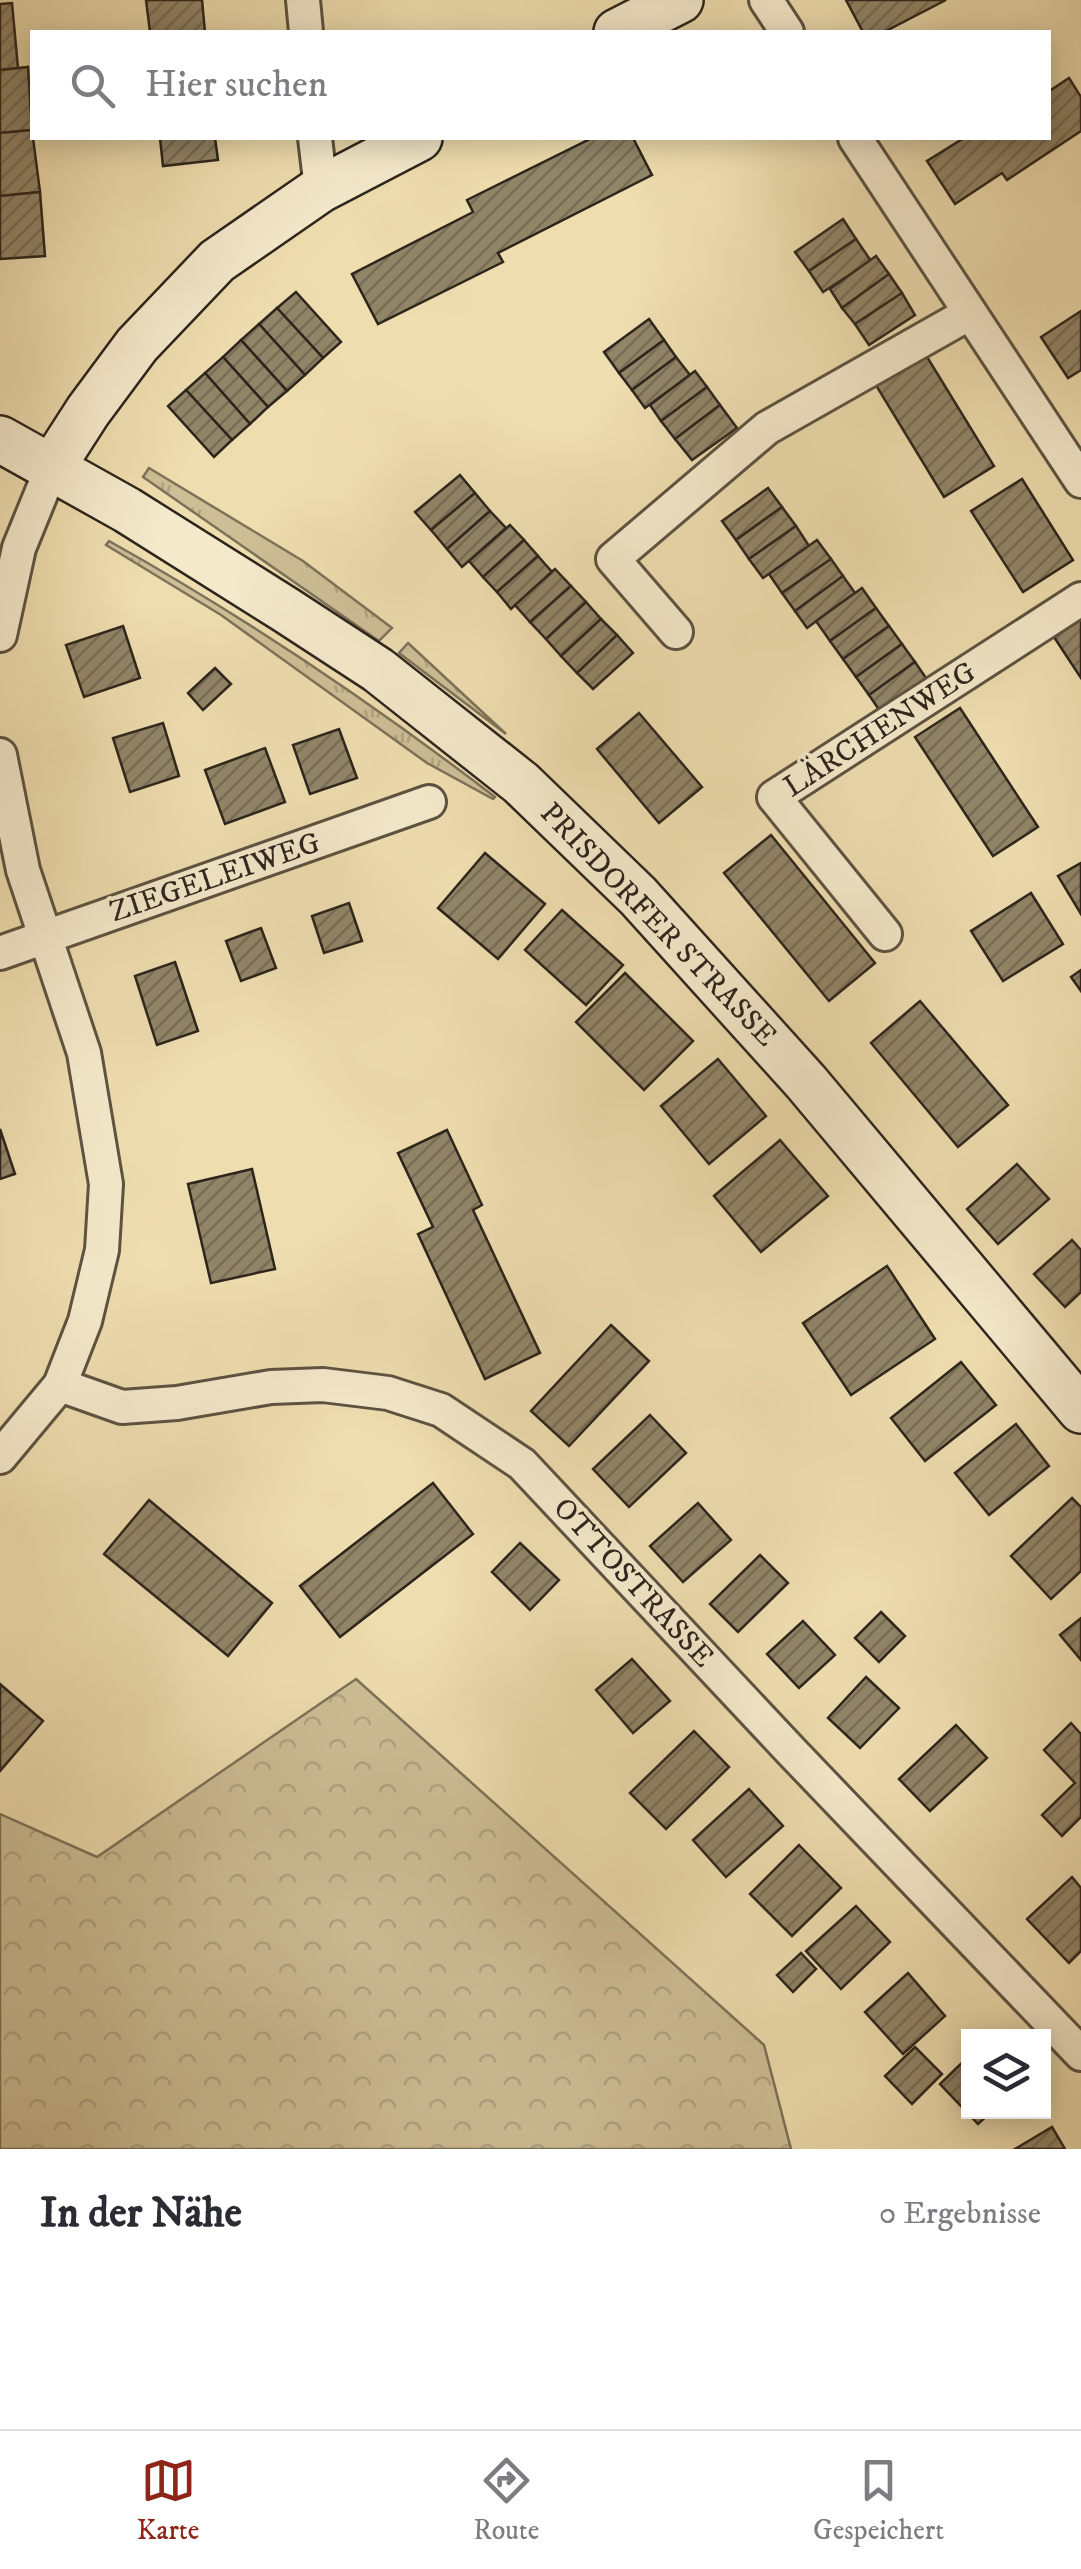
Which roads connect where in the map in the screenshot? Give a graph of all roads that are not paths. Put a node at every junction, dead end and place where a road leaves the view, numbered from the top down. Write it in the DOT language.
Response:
graph roads {
  1 [pos="303,0"];
  2 [pos="680,0"];
  3 [pos="766,0"];
  4 [pos="306,30"];
  5 [pos="620,30"];
  6 [pos="786,30"];
  7 [pos="315,140"];
  8 [pos="415,140"];
  9 [pos="857,140"];
  10 [pos="321,189"];
  11 [pos="970,314"];
  12 [pos="0,438"];
  13 [pos="52,466"];
  14 [pos="1081,480"];
  15 [pos="1081,600"];
  16 [pos="676,632"];
  17 [pos="0,635"];
  18 [pos="0,756"];
  19 [pos="429,802"];
  20 [pos="885,934"];
  21 [pos="46,937"];
  22 [pos="0,953"];
  23 [pos="60,1385"];
  24 [pos="1081,1410"];
  25 [pos="0,1457"];
  26 [pos="1081,2054"];
  1 -- 4 [label="street"];
  2 -- 5 [label="street"];
  3 -- 6 [label="street"];
  7 -- 10 [label="street"];
  8 -- 10 [label="street"];
  9 -- 11 [label="street"];
  10 -- 13 [label="street"];
  11 -- 14 [label="street"];
  11 -- 16 [label="street"];
  12 -- 13 [label="street, PRISDORFER STRASSE"];
  13 -- 17 [label="street"];
  13 -- 24 [label="street, PRISDORFER STRASSE"];
  15 -- 20 [label="street, LÄRCHENWEG"];
  18 -- 21 [label="street"];
  19 -- 21 [label="street, ZIEGELEIWEG"];
  21 -- 22 [label="street, ZIEGELEIWEG"];
  21 -- 23 [label="street"];
  23 -- 25 [label="street"];
  23 -- 26 [label="street, OTTOSTRASSE"];
}
